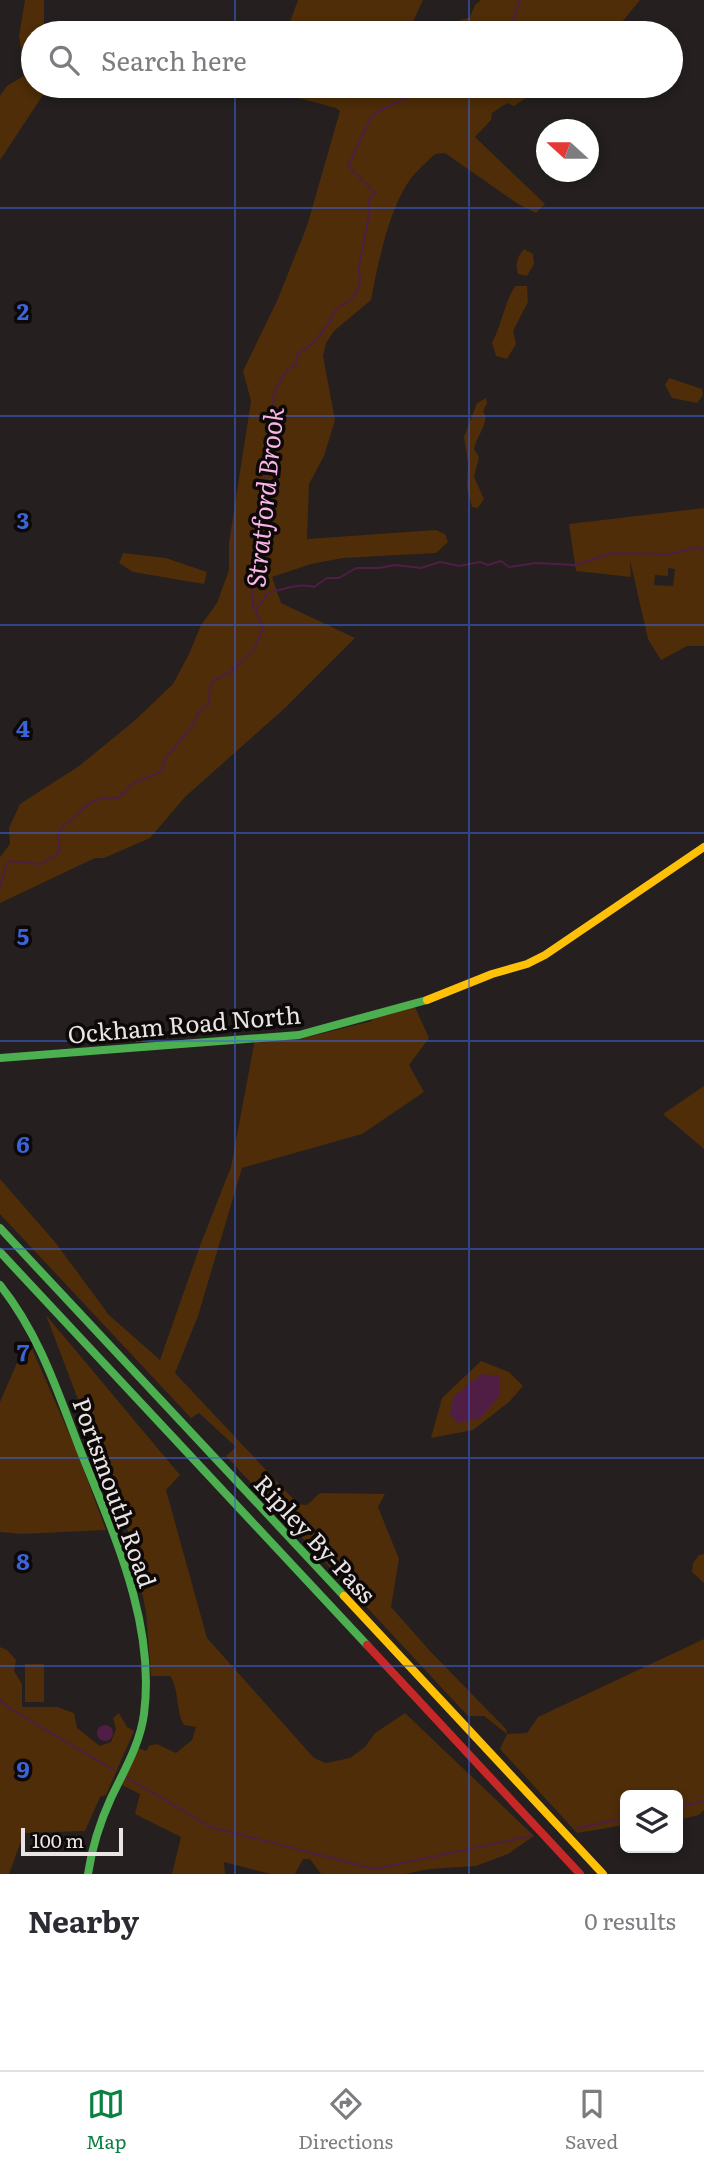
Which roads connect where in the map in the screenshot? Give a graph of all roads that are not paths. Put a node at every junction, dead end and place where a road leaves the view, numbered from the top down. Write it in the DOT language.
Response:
graph roads {
  1 [pos="704,847"];
  2 [pos="0,1058"];
  3 [pos="0,1228"];
  4 [pos="0,1252"];
  5 [pos="0,1285"];
  6 [pos="88,1874"];
  7 [pos="580,1874"];
  8 [pos="603,1874"];
  1 -- 2 [label="main road, Ockham Road North"];
  3 -- 8 [label="main road, Ripley By-Pass"];
  4 -- 7 [label="main road, Ripley By-Pass"];
  5 -- 6 [label="main road, Portsmouth Road"];
}
